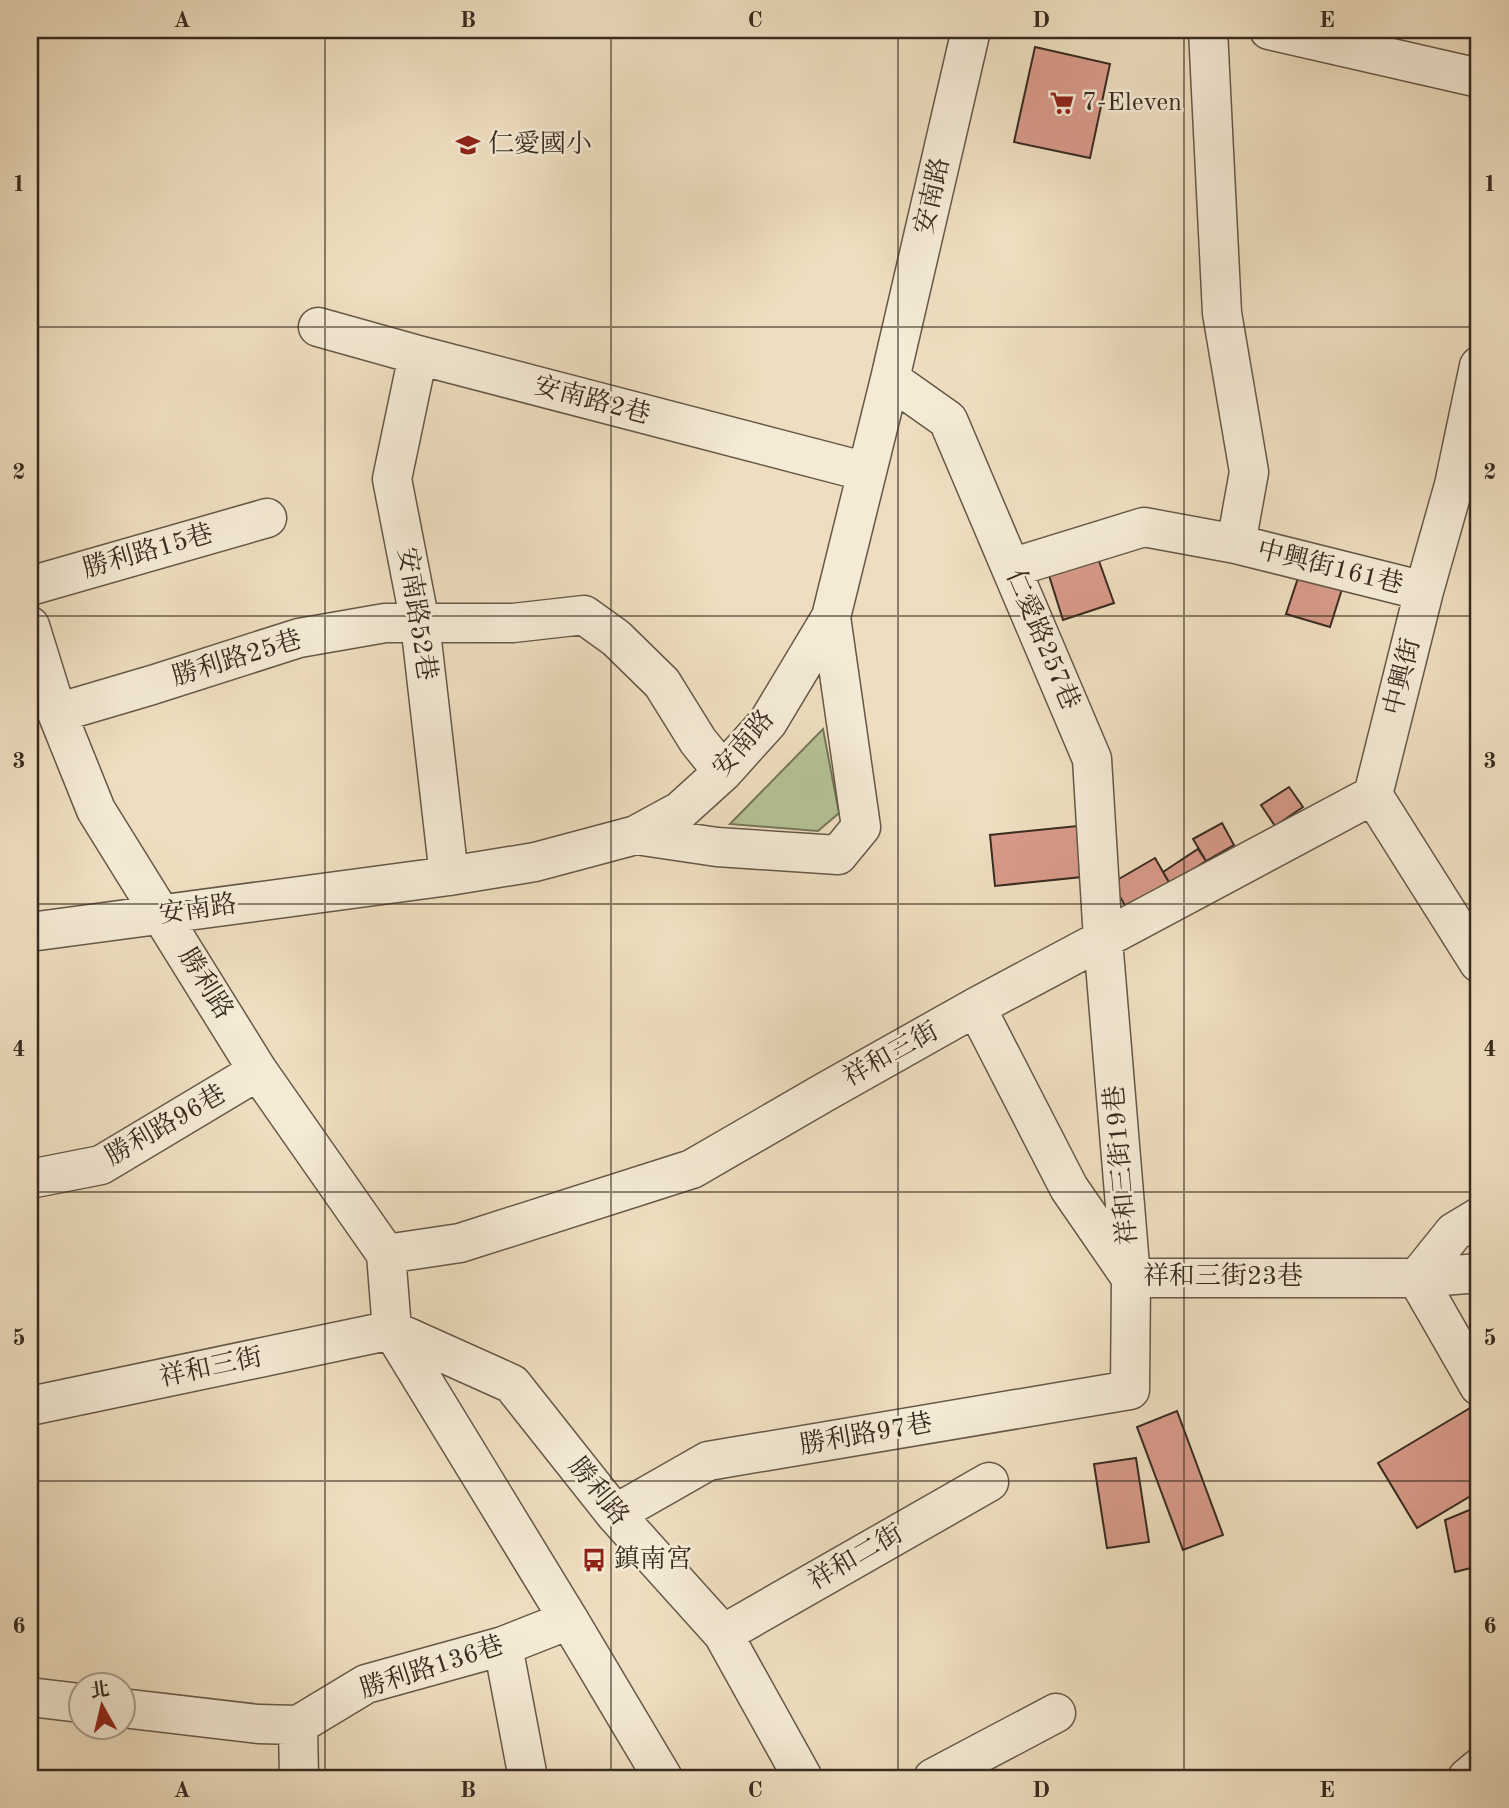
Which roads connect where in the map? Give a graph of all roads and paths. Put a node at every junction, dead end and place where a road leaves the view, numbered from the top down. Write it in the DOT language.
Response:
graph roads {
  1 [pos="971,30"];
  2 [pos="1208,30"];
  3 [pos="1269,30"];
  4 [pos="1479,78"];
  5 [pos="318,327"];
  6 [pos="418,355"];
  7 [pos="1479,366"];
  8 [pos="890,379"];
  9 [pos="867,472"];
  10 [pos="1466,488"];
  11 [pos="267,518"];
  12 [pos="1236,544"];
  13 [pos="1011,568"];
  14 [pos="30,586"];
  15 [pos="1424,592"];
  16 [pos="831,617"];
  17 [pos="420,623"];
  18 [pos="30,626"];
  19 [pos="57,713"];
  20 [pos="723,772"];
  21 [pos="1373,795"];
  22 [pos="636,835"];
  23 [pos="449,876"];
  24 [pos="162,915"];
  25 [pos="30,932"];
  26 [pos="1103,940"];
  27 [pos="1479,963"];
  28 [pos="976,1007"];
  29 [pos="258,1071"];
  30 [pos="30,1179"];
  31 [pos="1479,1217"];
  32 [pos="386,1254"];
  33 [pos="1479,1273"];
  34 [pos="1131,1278"];
  35 [pos="1417,1278"];
  36 [pos="392,1330"];
  37 [pos="1479,1386"];
  38 [pos="1130,1390"];
  39 [pos="30,1406"];
  40 [pos="989,1482"];
  41 [pos="615,1514"];
  42 [pos="569,1620"];
  43 [pos="723,1634"];
  44 [pos="503,1646"];
  45 [pos="30,1697"];
  46 [pos="66,1701"];
  47 [pos="136,1710"];
  48 [pos="1056,1713"];
  49 [pos="299,1725"];
  50 [pos="1479,1768"];
  51 [pos="299,1778"];
  52 [pos="528,1778"];
  53 [pos="663,1778"];
  54 [pos="803,1778"];
  55 [pos="933,1778"];
  56 [pos="1466,1778"];
  1 -- 8 [label="street, 安南路"];
  2 -- 12 [label="street"];
  3 -- 4 [label="street"];
  5 -- 6 [label="street, 安南路2巷"];
  6 -- 9 [label="street, 安南路2巷"];
  6 -- 17 [label="street, 安南路52巷"];
  7 -- 10 [label="street, 中興街"];
  8 -- 9 [label="street, 安南路"];
  8 -- 13 [label="street, 仁愛路257巷"];
  9 -- 16 [label="street, 安南路"];
  10 -- 15 [label="street, 中興街"];
  11 -- 14 [label="street, 勝利路15巷"];
  12 -- 13 [label="street, 中興街161巷"];
  12 -- 15 [label="street, 中興街161巷"];
  13 -- 26 [label="street, 仁愛路257巷"];
  15 -- 21 [label="street, 中興街"];
  16 -- 20 [label="street, 安南路"];
  16 -- 22 [label="street"];
  17 -- 19 [label="street, 勝利路25巷"];
  17 -- 20 [label="street, 勝利路25巷"];
  17 -- 23 [label="street, 安南路52巷"];
  18 -- 19 [label="street, 勝利路"];
  19 -- 24 [label="street, 勝利路"];
  20 -- 22 [label="street, 安南路"];
  21 -- 26 [label="street, 祥和三街"];
  21 -- 27 [label="street"];
  22 -- 23 [label="street, 安南路"];
  23 -- 24 [label="street, 安南路"];
  24 -- 25 [label="street, 安南路"];
  24 -- 29 [label="street, 勝利路"];
  26 -- 28 [label="street, 祥和三街"];
  26 -- 34 [label="street, 祥和三街19巷"];
  28 -- 32 [label="street, 祥和三街"];
  28 -- 34 [label="street, 祥和三街23巷"];
  29 -- 30 [label="street, 勝利路96巷"];
  29 -- 32 [label="street, 勝利路"];
  31 -- 35 [label="street"];
  32 -- 36 [label="street"];
  33 -- 35 [label="street, 祥和三街23巷"];
  34 -- 35 [label="street, 祥和三街23巷"];
  34 -- 38 [label="street, 祥和三街19巷"];
  35 -- 37 [label="street"];
  36 -- 39 [label="street, 祥和三街"];
  36 -- 41 [label="street, 勝利路"];
  36 -- 42 [label="street"];
  38 -- 41 [label="street, 勝利路97巷"];
  40 -- 43 [label="street, 祥和二街"];
  41 -- 43 [label="street, 勝利路"];
  42 -- 44 [label="street, 勝利路136巷"];
  42 -- 53 [label="street"];
  43 -- 54 [label="street, 勝利路"];
  44 -- 49 [label="street, 勝利路136巷"];
  44 -- 52 [label="street"];
  45 -- 46 [label="street"];
  47 -- 49 [label="street"];
  48 -- 55 [label="street"];
  49 -- 51 [label="street"];
  50 -- 56 [label="street"];
}
